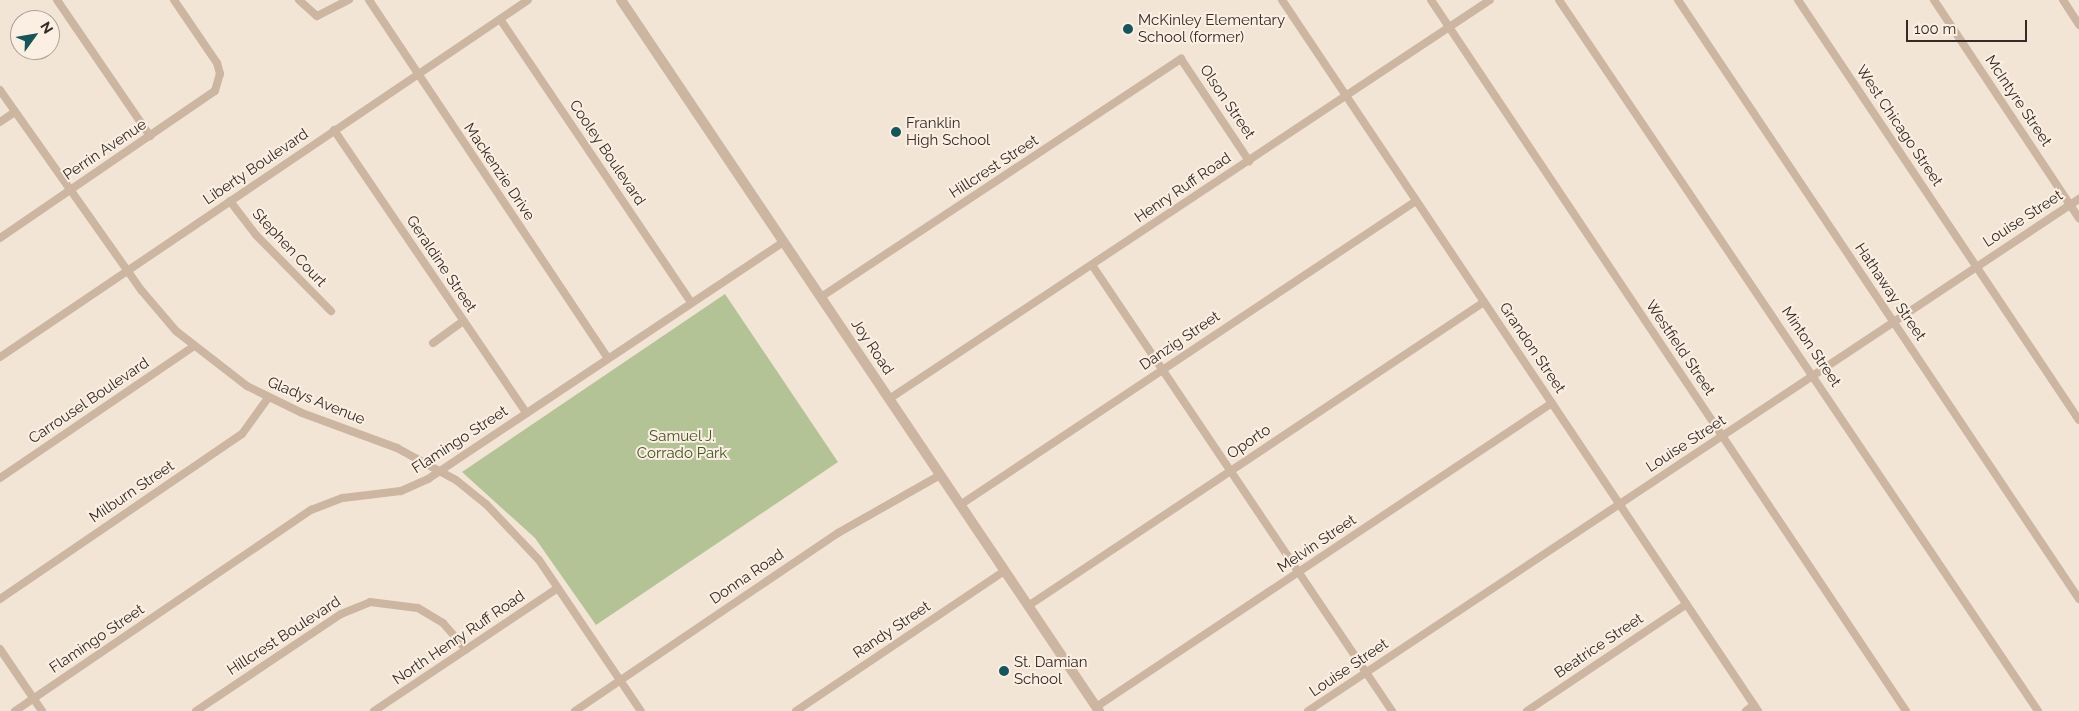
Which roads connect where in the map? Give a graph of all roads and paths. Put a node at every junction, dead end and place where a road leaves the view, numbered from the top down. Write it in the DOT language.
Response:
graph roads {
  1 [pos="57,0"];
  2 [pos="174,0"];
  3 [pos="299,0"];
  4 [pos="349,0"];
  5 [pos="369,0"];
  6 [pos="528,0"];
  7 [pos="621,0"];
  8 [pos="1282,0"];
  9 [pos="1431,0"];
  10 [pos="1490,0"];
  11 [pos="1560,0"];
  12 [pos="1678,0"];
  13 [pos="1798,0"];
  14 [pos="1934,0"];
  15 [pos="2063,0"];
  16 [pos="500,19"];
  17 [pos="2079,24"];
  18 [pos="1449,28"];
  19 [pos="1181,59"];
  20 [pos="418,74"];
  21 [pos="0,90"];
  22 [pos="1346,96"];
  23 [pos="15,112"];
  24 [pos="0,122"];
  25 [pos="334,130"];
  26 [pos="150,136"];
  27 [pos="1249,161"];
  28 [pos="70,190"];
  29 [pos="2079,199"];
  30 [pos="1416,200"];
  31 [pos="230,201"];
  32 [pos="2070,205"];
  33 [pos="2079,218"];
  34 [pos="0,238"];
  35 [pos="783,242"];
  36 [pos="1092,265"];
  37 [pos="1976,266"];
  38 [pos="127,271"];
  39 [pos="821,297"];
  40 [pos="691,302"];
  41 [pos="1484,302"];
  42 [pos="331,311"];
  43 [pos="463,321"];
  44 [pos="1894,322"];
  45 [pos="433,343"];
  46 [pos="193,347"];
  47 [pos="0,357"];
  48 [pos="608,358"];
  49 [pos="1162,370"];
  50 [pos="1814,376"];
  51 [pos="268,398"];
  52 [pos="889,399"];
  53 [pos="1552,403"];
  54 [pos="526,413"];
  55 [pos="2079,420"];
  56 [pos="1722,436"];
  57 [pos="440,471"];
  58 [pos="1230,471"];
  59 [pos="940,475"];
  60 [pos="0,478"];
  61 [pos="1620,504"];
  62 [pos="960,505"];
  63 [pos="1004,571"];
  64 [pos="1299,572"];
  65 [pos="558,588"];
  66 [pos="0,599"];
  67 [pos="2079,600"];
  68 [pos="1687,604"];
  69 [pos="1028,606"];
  70 [pos="0,649"];
  71 [pos="466,649"];
  72 [pos="1366,673"];
  73 [pos="620,680"];
  74 [pos="33,697"];
  75 [pos="1756,708"];
  76 [pos="1097,709"];
  77 [pos="14,711"];
  78 [pos="42,711"];
  79 [pos="196,711"];
  80 [pos="374,711"];
  81 [pos="574,711"];
  82 [pos="641,711"];
  83 [pos="796,711"];
  84 [pos="1308,711"];
  85 [pos="1392,711"];
  86 [pos="1527,711"];
  87 [pos="1746,711"];
  88 [pos="1906,711"];
  89 [pos="2038,711"];
  1 -- 26 [label="street"];
  2 -- 26 [label="street, Perrin Avenue"];
  3 -- 4 [label="street"];
  5 -- 20 [label="street, Mackenzie Drive"];
  6 -- 16 [label="street, Liberty Boulevard"];
  7 -- 35 [label="street, Joy Road"];
  8 -- 22 [label="street, Grandon Street"];
  9 -- 18 [label="street, Westfield Street"];
  10 -- 18 [label="street, Henry Ruff Road"];
  11 -- 50 [label="street, Minton Street"];
  12 -- 44 [label="street, Hathaway Street"];
  13 -- 37 [label="street, West Chicago Street"];
  14 -- 32 [label="street, McIntyre Street"];
  15 -- 17 [label="street"];
  16 -- 20 [label="street, Liberty Boulevard"];
  16 -- 40 [label="street, Cooley Boulevard"];
  18 -- 22 [label="street, Henry Ruff Road"];
  18 -- 56 [label="street, Westfield Street"];
  19 -- 27 [label="street, Olson Street"];
  19 -- 39 [label="street, Hillcrest Street"];
  20 -- 25 [label="street, Liberty Boulevard"];
  20 -- 48 [label="street, Mackenzie Drive"];
  21 -- 23 [label="street, Gladys Avenue"];
  22 -- 27 [label="street, Henry Ruff Road"];
  22 -- 30 [label="street, Grandon Street"];
  23 -- 24 [label="street"];
  23 -- 28 [label="street, Gladys Avenue"];
  25 -- 31 [label="street, Liberty Boulevard"];
  25 -- 43 [label="street, Geraldine Street"];
  26 -- 28 [label="street, Perrin Avenue"];
  27 -- 36 [label="street, Henry Ruff Road"];
  28 -- 34 [label="street, Perrin Avenue"];
  28 -- 38 [label="street, Gladys Avenue"];
  29 -- 32 [label="street, Louise Street"];
  30 -- 41 [label="street, Grandon Street"];
  30 -- 49 [label="street, Danzig Street"];
  31 -- 38 [label="street, Liberty Boulevard"];
  31 -- 42 [label="street, Stephen Court"];
  32 -- 33 [label="street, McIntyre Street"];
  32 -- 37 [label="street, Louise Street"];
  35 -- 39 [label="street, Joy Road"];
  35 -- 40 [label="street, Flamingo Street"];
  36 -- 49 [label="street"];
  36 -- 52 [label="street, Henry Ruff Road"];
  37 -- 44 [label="street, Louise Street"];
  37 -- 55 [label="street, West Chicago Street"];
  38 -- 46 [label="street, Gladys Avenue"];
  38 -- 47 [label="street, Liberty Boulevard"];
  39 -- 52 [label="street, Joy Road"];
  40 -- 48 [label="street, Flamingo Street"];
  41 -- 53 [label="street, Grandon Street"];
  41 -- 58 [label="street, Oporto"];
  43 -- 45 [label="street"];
  43 -- 54 [label="street, Geraldine Street"];
  44 -- 50 [label="street, Louise Street"];
  44 -- 67 [label="street, Hathaway Street"];
  46 -- 51 [label="street, Gladys Avenue"];
  46 -- 60 [label="street, Carrousel Boulevard"];
  48 -- 54 [label="street, Flamingo Street"];
  49 -- 58 [label="street"];
  49 -- 62 [label="street, Danzig Street"];
  50 -- 56 [label="street, Louise Street"];
  50 -- 89 [label="street, Minton Street"];
  51 -- 57 [label="street, Gladys Avenue"];
  51 -- 66 [label="street, Milburn Street"];
  52 -- 59 [label="street, Joy Road"];
  53 -- 61 [label="street, Grandon Street"];
  53 -- 64 [label="street, Melvin Street"];
  54 -- 57 [label="street, Flamingo Street"];
  56 -- 61 [label="street, Louise Street"];
  56 -- 88 [label="street, Westfield Street"];
  57 -- 65 [label="street, Gladys Avenue"];
  57 -- 74 [label="street, Flamingo Street"];
  58 -- 64 [label="street"];
  58 -- 69 [label="street, Oporto"];
  59 -- 62 [label="street, Joy Road"];
  59 -- 73 [label="street, Donna Road"];
  61 -- 68 [label="street, Grandon Street"];
  61 -- 72 [label="street, Louise Street"];
  62 -- 63 [label="street, Joy Road"];
  63 -- 69 [label="street, Joy Road"];
  63 -- 83 [label="street, Randy Street"];
  64 -- 72 [label="street"];
  64 -- 76 [label="street, Melvin Street"];
  65 -- 71 [label="street, North Henry Ruff Road"];
  65 -- 73 [label="street, Gladys Avenue"];
  68 -- 75 [label="street, Grandon Street"];
  68 -- 86 [label="street, Beatrice Street"];
  69 -- 76 [label="street, Joy Road"];
  70 -- 74 [label="street"];
  71 -- 79 [label="street, Hillcrest Boulevard"];
  71 -- 80 [label="street, North Henry Ruff Road"];
  72 -- 84 [label="street, Louise Street"];
  72 -- 85 [label="street"];
  73 -- 81 [label="street, Donna Road"];
  73 -- 82 [label="street, Gladys Avenue"];
  74 -- 77 [label="street, Flamingo Street"];
  74 -- 78 [label="street"];
  75 -- 87 [label="street"];
}
